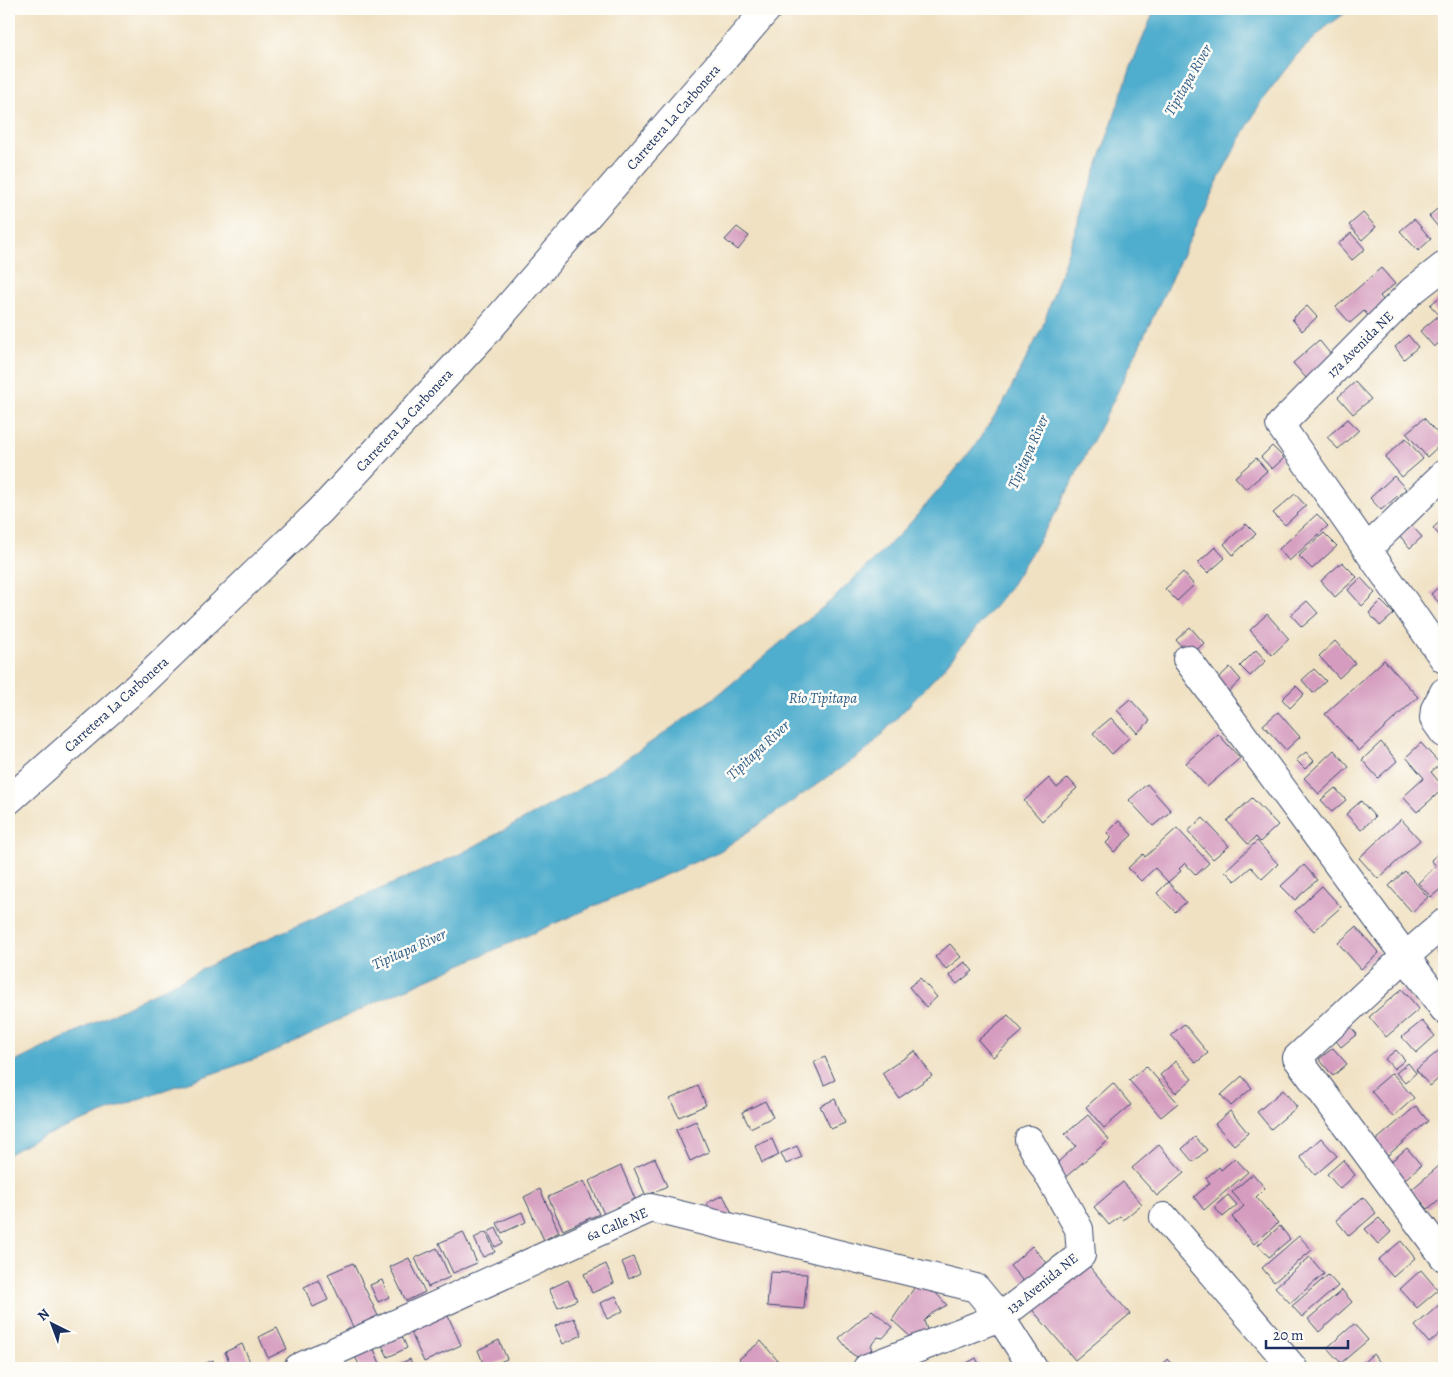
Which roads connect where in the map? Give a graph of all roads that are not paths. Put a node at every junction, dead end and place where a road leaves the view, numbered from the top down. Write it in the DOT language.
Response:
graph roads {
  1 [pos="767,9"];
  2 [pos="1444,266"];
  3 [pos="1444,474"];
  4 [pos="1367,549"];
  5 [pos="1187,659"];
  6 [pos="1444,659"];
  7 [pos="1444,692"];
  8 [pos="1444,734"];
  9 [pos="9,800"];
  10 [pos="1444,923"];
  11 [pos="1406,956"];
  12 [pos="1444,1008"];
  13 [pos="1029,1140"];
  14 [pos="1164,1217"];
  15 [pos="1444,1257"];
  16 [pos="1000,1317"];
  17 [pos="298,1368"];
  18 [pos="867,1368"];
  19 [pos="1033,1368"];
  20 [pos="1293,1368"];
  1 -- 9 [label="street, Carretera La Carbonera"];
  2 -- 4 [label="street, 17a Avenida NE"];
  3 -- 4 [label="street"];
  4 -- 6 [label="street"];
  5 -- 11 [label="street"];
  7 -- 8 [label="street"];
  10 -- 11 [label="street"];
  11 -- 12 [label="street"];
  11 -- 15 [label="street"];
  13 -- 16 [label="street, 13a Avenida NE"];
  14 -- 20 [label="street"];
  16 -- 17 [label="street, 6a Calle NE"];
  16 -- 18 [label="street"];
  16 -- 19 [label="street, 13a Avenida NE"];
}
